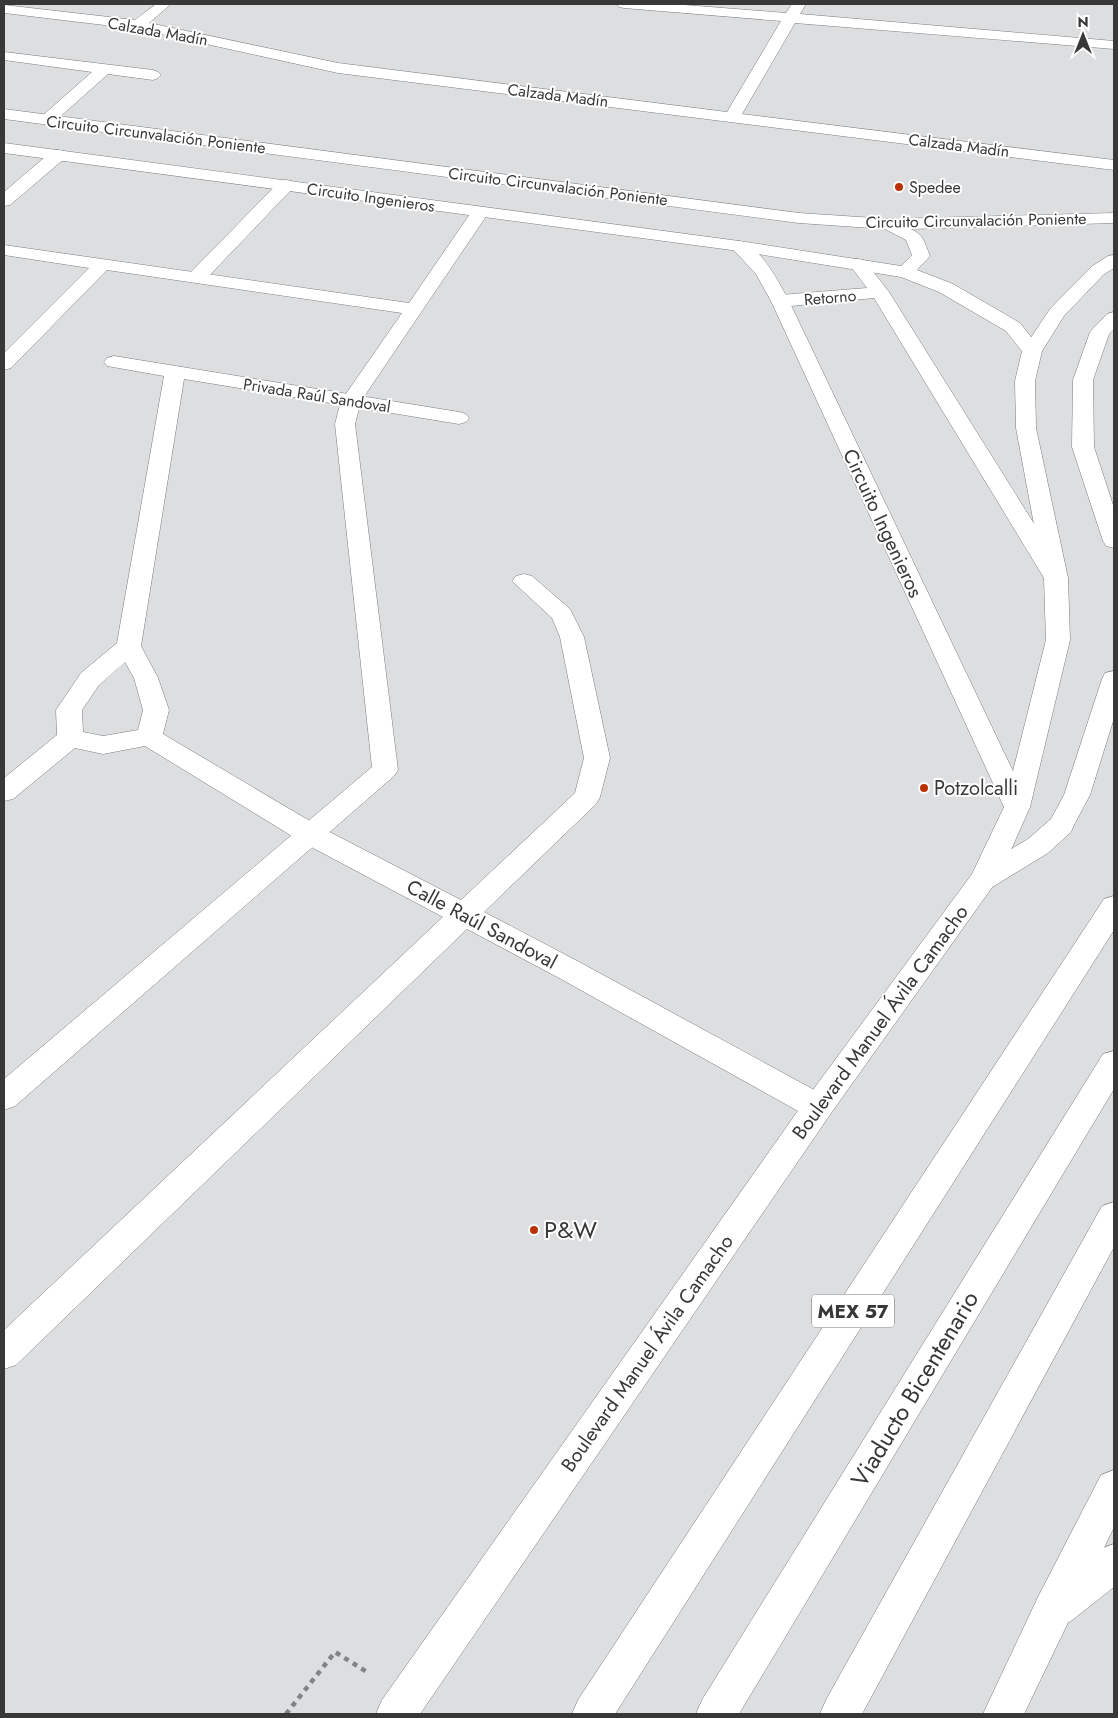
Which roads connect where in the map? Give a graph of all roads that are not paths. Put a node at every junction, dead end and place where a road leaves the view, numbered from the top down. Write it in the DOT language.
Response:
graph roads {
  1 [pos="164,4"];
  2 [pos="624,4"];
  3 [pos="799,4"];
  4 [pos="4,9"];
  5 [pos="790,18"];
  6 [pos="138,26"];
  7 [pos="1114,45"];
  8 [pos="4,56"];
  9 [pos="104,69"];
  10 [pos="153,75"];
  11 [pos="4,114"];
  12 [pos="733,116"];
  13 [pos="46,120"];
  14 [pos="4,148"];
  15 [pos="58,155"];
  16 [pos="1114,165"];
  17 [pos="286,185"];
  18 [pos="4,201"];
  19 [pos="480,212"];
  20 [pos="1114,218"];
  21 [pos="889,224"];
  22 [pos="739,246"];
  23 [pos="4,250"];
  24 [pos="1114,260"];
  25 [pos="858,264"];
  26 [pos="102,265"];
  27 [pos="906,272"];
  28 [pos="197,277"];
  29 [pos="880,292"];
  30 [pos="780,301"];
  31 [pos="414,309"];
  32 [pos="1114,318"];
  33 [pos="1032,351"];
  34 [pos="114,362"];
  35 [pos="4,364"];
  36 [pos="175,372"];
  37 [pos="351,400"];
  38 [pos="459,418"];
  39 [pos="1114,541"];
  40 [pos="1056,578"];
  41 [pos="524,581"];
  42 [pos="129,646"];
  43 [pos="1114,680"];
  44 [pos="149,737"];
  45 [pos="70,738"];
  46 [pos="4,792"];
  47 [pos="1017,807"];
  48 [pos="310,834"];
  49 [pos="984,879"];
  50 [pos="1114,907"];
  51 [pos="465,915"];
  52 [pos="1114,1063"];
  53 [pos="4,1097"];
  54 [pos="818,1106"];
  55 [pos="1114,1216"];
  56 [pos="4,1353"];
  57 [pos="1114,1488"];
  58 [pos="1114,1563"];
  59 [pos="1052,1611"];
  60 [pos="396,1714"];
  61 [pos="592,1714"];
  62 [pos="716,1714"];
  63 [pos="840,1714"];
  64 [pos="1003,1714"];
  1 -- 6 [label="main road"];
  2 -- 5 [label="main road"];
  3 -- 5 [label="main road"];
  4 -- 6 [label="main road, Calzada Madín"];
  5 -- 7 [label="main road"];
  5 -- 12 [label="main road"];
  6 -- 12 [label="main road, Calzada Madín"];
  8 -- 9 [label="main road"];
  9 -- 10 [label="main road"];
  9 -- 13 [label="main road"];
  11 -- 13 [label="main road, Circuito Circunvalación Poniente"];
  12 -- 16 [label="main road, Calzada Madín"];
  13 -- 21 [label="main road, Circuito Circunvalación Poniente"];
  14 -- 15 [label="main road, Circuito Ingenieros"];
  15 -- 17 [label="main road, Circuito Ingenieros"];
  15 -- 18 [label="main road"];
  17 -- 19 [label="main road, Circuito Ingenieros"];
  17 -- 28 [label="main road"];
  19 -- 22 [label="main road, Circuito Ingenieros"];
  19 -- 31 [label="main road"];
  20 -- 21 [label="main road, Circuito Circunvalación Poniente"];
  21 -- 27 [label="main road"];
  22 -- 25 [label="main road, Circuito Ingenieros"];
  22 -- 30 [label="main road, Circuito Ingenieros"];
  23 -- 26 [label="main road"];
  24 -- 33 [label="main road, Boulevard Manuel Ávila Camacho"];
  25 -- 27 [label="main road, Circuito Ingenieros"];
  25 -- 29 [label="main road"];
  26 -- 28 [label="main road"];
  26 -- 35 [label="main road"];
  27 -- 33 [label="main road, Circuito Ingenieros"];
  28 -- 31 [label="main road"];
  29 -- 30 [label="main road, Retorno"];
  29 -- 40 [label="main road"];
  30 -- 47 [label="main road, Circuito Ingenieros"];
  31 -- 37 [label="main road"];
  32 -- 39 [label="main road"];
  33 -- 40 [label="main road, Boulevard Manuel Ávila Camacho"];
  34 -- 36 [label="main road, Privada Raúl Sandoval"];
  36 -- 37 [label="main road, Privada Raúl Sandoval"];
  36 -- 42 [label="main road"];
  37 -- 38 [label="main road, Privada Raúl Sandoval"];
  37 -- 48 [label="main road"];
  40 -- 47 [label="main road, Boulevard Manuel Ávila Camacho"];
  41 -- 51 [label="main road"];
  42 -- 44 [label="main road"];
  42 -- 45 [label="main road"];
  43 -- 49 [label="main road"];
  44 -- 45 [label="main road"];
  44 -- 48 [label="main road, Calle Raúl Sandoval"];
  45 -- 46 [label="main road"];
  47 -- 49 [label="main road, Boulevard Manuel Ávila Camacho"];
  48 -- 51 [label="main road, Calle Raúl Sandoval"];
  48 -- 53 [label="main road"];
  49 -- 54 [label="main road, Boulevard Manuel Ávila Camacho"];
  50 -- 61 [label="main road, MEX 57"];
  51 -- 54 [label="main road, Calle Raúl Sandoval"];
  51 -- 56 [label="main road"];
  52 -- 62 [label="main road, Viaducto Bicentenario"];
  54 -- 60 [label="main road, Boulevard Manuel Ávila Camacho"];
  55 -- 63 [label="main road"];
  57 -- 59 [label="main road"];
  58 -- 59 [label="main road"];
  59 -- 64 [label="main road"];
}
